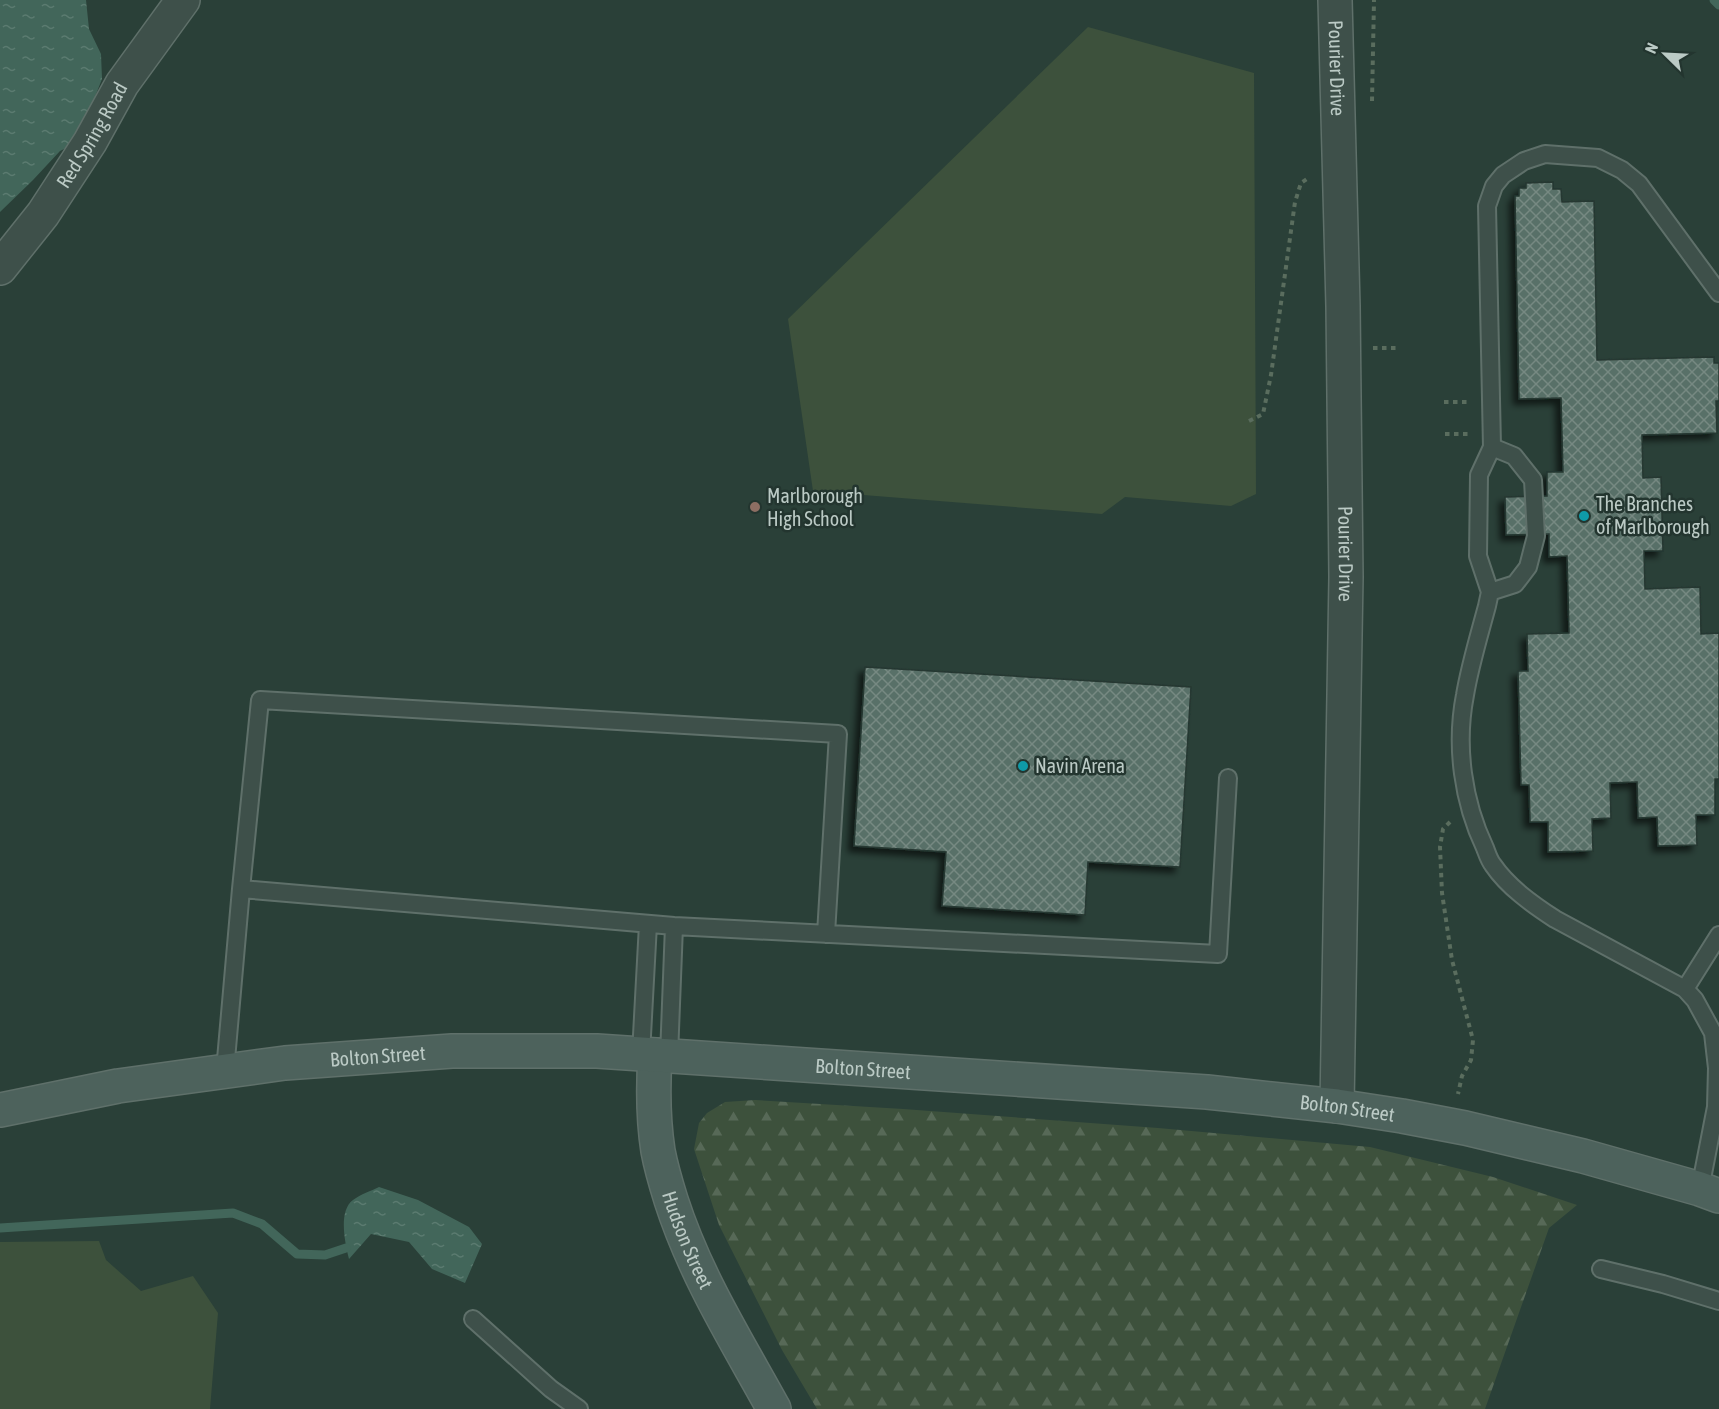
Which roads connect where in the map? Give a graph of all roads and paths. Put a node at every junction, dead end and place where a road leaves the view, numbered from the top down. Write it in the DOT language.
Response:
graph roads {
  1 [pos="183,0"];
  2 [pos="1335,0"];
  3 [pos="1374,0"];
  4 [pos="1372,112"];
  5 [pos="1310,177"];
  6 [pos="0,268"];
  7 [pos="1719,293"];
  8 [pos="1396,348"];
  9 [pos="1367,349"];
  10 [pos="1444,402"];
  11 [pos="1474,402"];
  12 [pos="1249,421"];
  13 [pos="1445,434"];
  14 [pos="1474,434"];
  15 [pos="1492,447"];
  16 [pos="1490,592"];
  17 [pos="1228,778"];
  18 [pos="1454,818"];
  19 [pos="241,889"];
  20 [pos="648,924"];
  21 [pos="674,926"];
  22 [pos="826,934"];
  23 [pos="1719,935"];
  24 [pos="1685,989"];
  25 [pos="655,1055"];
  26 [pos="225,1071"];
  27 [pos="1458,1094"];
  28 [pos="1337,1106"];
  29 [pos="0,1110"];
  30 [pos="1710,1192"];
  31 [pos="1601,1269"];
  32 [pos="1719,1301"];
  33 [pos="473,1319"];
  34 [pos="579,1409"];
  35 [pos="774,1409"];
  1 -- 6 [label="street, Red Spring Road"];
  2 -- 28 [label="street, Pourier Drive"];
  3 -- 4 [label="path"];
  5 -- 12 [label="path"];
  7 -- 15 [label="lane"];
  8 -- 9 [label="path"];
  10 -- 11 [label="path"];
  13 -- 14 [label="path"];
  15 -- 16 [label="lane"];
  15 -- 16 [label="lane"];
  16 -- 24 [label="lane"];
  17 -- 22 [label="lane"];
  18 -- 27 [label="path"];
  19 -- 20 [label="lane"];
  19 -- 22 [label="lane"];
  19 -- 26 [label="lane"];
  20 -- 21 [label="lane"];
  20 -- 25 [label="lane"];
  21 -- 22 [label="lane"];
  21 -- 25 [label="lane"];
  23 -- 24 [label="lane"];
  24 -- 30 [label="lane"];
  25 -- 26 [label="main road, Bolton Street"];
  25 -- 28 [label="main road, Bolton Street"];
  25 -- 35 [label="main road, Hudson Street"];
  26 -- 29 [label="main road, Bolton Street"];
  28 -- 30 [label="main road, Bolton Street"];
  31 -- 32 [label="lane"];
  33 -- 34 [label="lane"];
}
